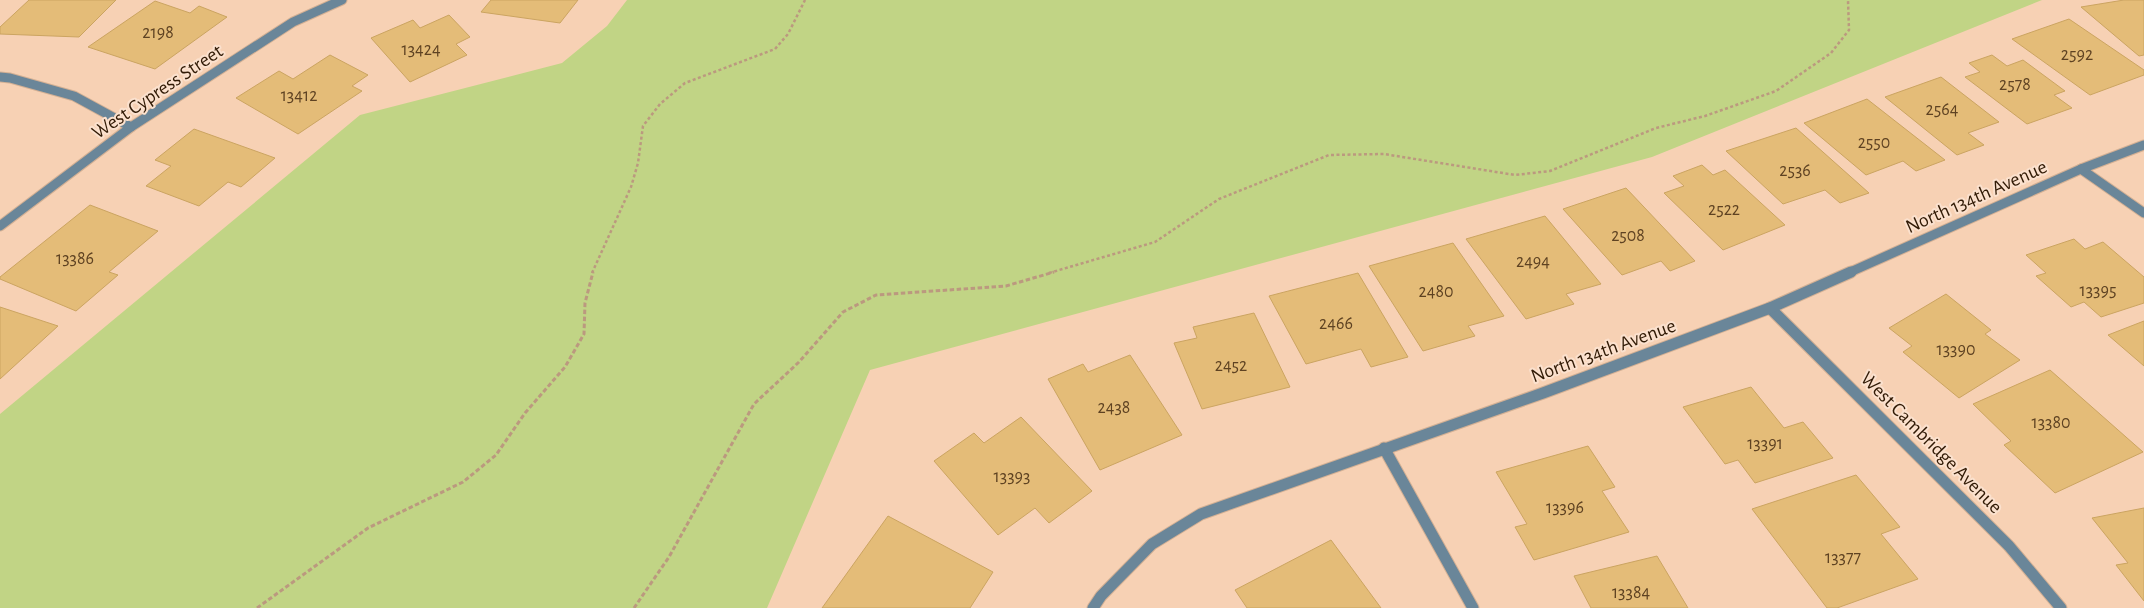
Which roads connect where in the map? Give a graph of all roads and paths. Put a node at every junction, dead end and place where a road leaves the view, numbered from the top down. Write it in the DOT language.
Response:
graph roads {
  1 [pos="342,0"];
  2 [pos="805,0"];
  3 [pos="1848,0"];
  4 [pos="0,77"];
  5 [pos="131,127"];
  6 [pos="2144,145"];
  7 [pos="2082,169"];
  8 [pos="2144,213"];
  9 [pos="0,226"];
  10 [pos="1770,308"];
  11 [pos="1384,448"];
  12 [pos="257,608"];
  13 [pos="634,608"];
  14 [pos="1093,608"];
  15 [pos="1473,608"];
  16 [pos="2061,608"];
  1 -- 5 [label="street, West Cypress Street"];
  2 -- 12 [label="path"];
  3 -- 13 [label="path"];
  4 -- 5 [label="street"];
  5 -- 9 [label="street, West Cypress Street"];
  6 -- 7 [label="street, North 134th Avenue"];
  7 -- 8 [label="street"];
  7 -- 10 [label="street, North 134th Avenue"];
  10 -- 11 [label="street, North 134th Avenue"];
  10 -- 16 [label="street, West Cambridge Avenue"];
  11 -- 14 [label="street, North 134th Avenue"];
  11 -- 15 [label="street"];
}
